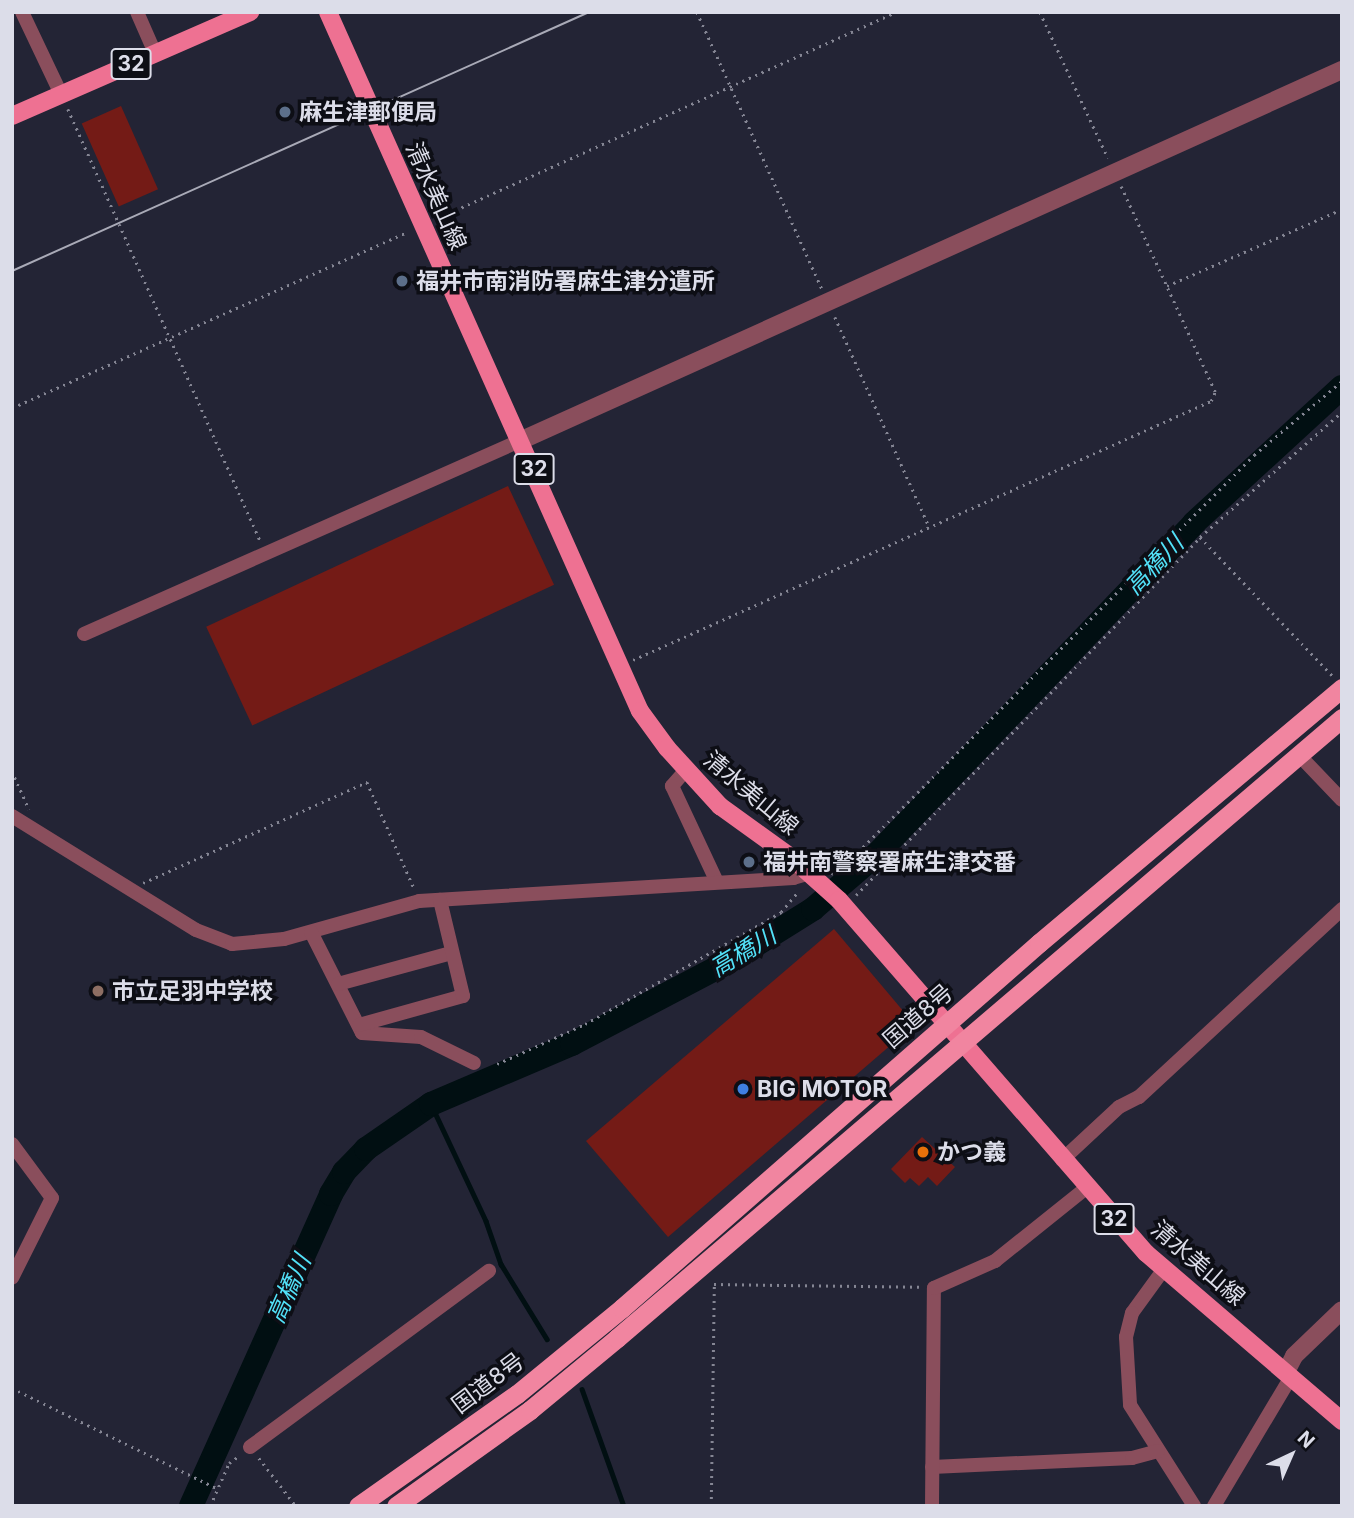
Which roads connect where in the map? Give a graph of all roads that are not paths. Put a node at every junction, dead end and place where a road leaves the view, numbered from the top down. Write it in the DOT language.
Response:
graph roads {
  1 [pos="22,12"];
  2 [pos="137,12"];
  3 [pos="250,12"];
  4 [pos="328,12"];
  5 [pos="155,53"];
  6 [pos="1342,70"];
  7 [pos="61,94"];
  8 [pos="12,116"];
  9 [pos="522,440"];
  10 [pos="84,634"];
  11 [pos="1342,686"];
  12 [pos="1342,718"];
  13 [pos="1299,755"];
  14 [pos="685,771"];
  15 [pos="1342,800"];
  16 [pos="12,816"];
  17 [pos="808,878"];
  18 [pos="717,882"];
  19 [pos="440,900"];
  20 [pos="1342,909"];
  21 [pos="311,932"];
  22 [pos="451,953"];
  23 [pos="338,984"];
  24 [pos="359,1025"];
  25 [pos="944,1026"];
  26 [pos="963,1046"];
  27 [pos="474,1063"];
  28 [pos="12,1144"];
  29 [pos="1062,1160"];
  30 [pos="1086,1188"];
  31 [pos="1164,1269"];
  32 [pos="489,1271"];
  33 [pos="12,1278"];
  34 [pos="1342,1310"];
  35 [pos="1287,1370"];
  36 [pos="1342,1421"];
  37 [pos="250,1447"];
  38 [pos="1158,1451"];
  39 [pos="932,1467"];
  40 [pos="358,1506"];
  41 [pos="396,1506"];
  42 [pos="932,1506"];
  43 [pos="1194,1506"];
  44 [pos="1214,1506"];
  1 -- 7 [label="street"];
  2 -- 5 [label="street"];
  3 -- 5 [label="main road, 32"];
  4 -- 9 [label="main road, 清水美山線 / 32"];
  5 -- 7 [label="main road, 32"];
  6 -- 9 [label="street"];
  7 -- 8 [label="main road, 32"];
  9 -- 10 [label="street"];
  9 -- 14 [label="main road, 清水美山線 / 32"];
  11 -- 25 [label="highway, 国道8号"];
  12 -- 13 [label="highway, 国道8号"];
  13 -- 15 [label="street"];
  13 -- 26 [label="highway, 国道8号"];
  14 -- 17 [label="main road, 清水美山線 / 32"];
  14 -- 18 [label="street"];
  16 -- 21 [label="street"];
  17 -- 18 [label="street"];
  17 -- 25 [label="main road, 清水美山線 / 32"];
  18 -- 19 [label="street"];
  19 -- 21 [label="street"];
  19 -- 22 [label="street"];
  20 -- 29 [label="street"];
  21 -- 23 [label="street"];
  22 -- 23 [label="street"];
  22 -- 24 [label="street"];
  23 -- 24 [label="street"];
  24 -- 27 [label="street"];
  25 -- 26 [label="main road, 清水美山線 / 32"];
  25 -- 40 [label="highway, 国道8号"];
  26 -- 29 [label="main road, 清水美山線 / 32"];
  26 -- 41 [label="highway, 国道8号"];
  28 -- 33 [label="street"];
  29 -- 30 [label="main road, 清水美山線 / 32"];
  30 -- 31 [label="main road, 清水美山線 / 32"];
  30 -- 39 [label="street"];
  31 -- 35 [label="main road, 清水美山線 / 32"];
  31 -- 38 [label="street"];
  32 -- 37 [label="street"];
  34 -- 35 [label="street"];
  35 -- 36 [label="main road, 清水美山線 / 32"];
  35 -- 44 [label="street"];
  38 -- 39 [label="street"];
  38 -- 43 [label="street"];
  39 -- 42 [label="street"];
}
